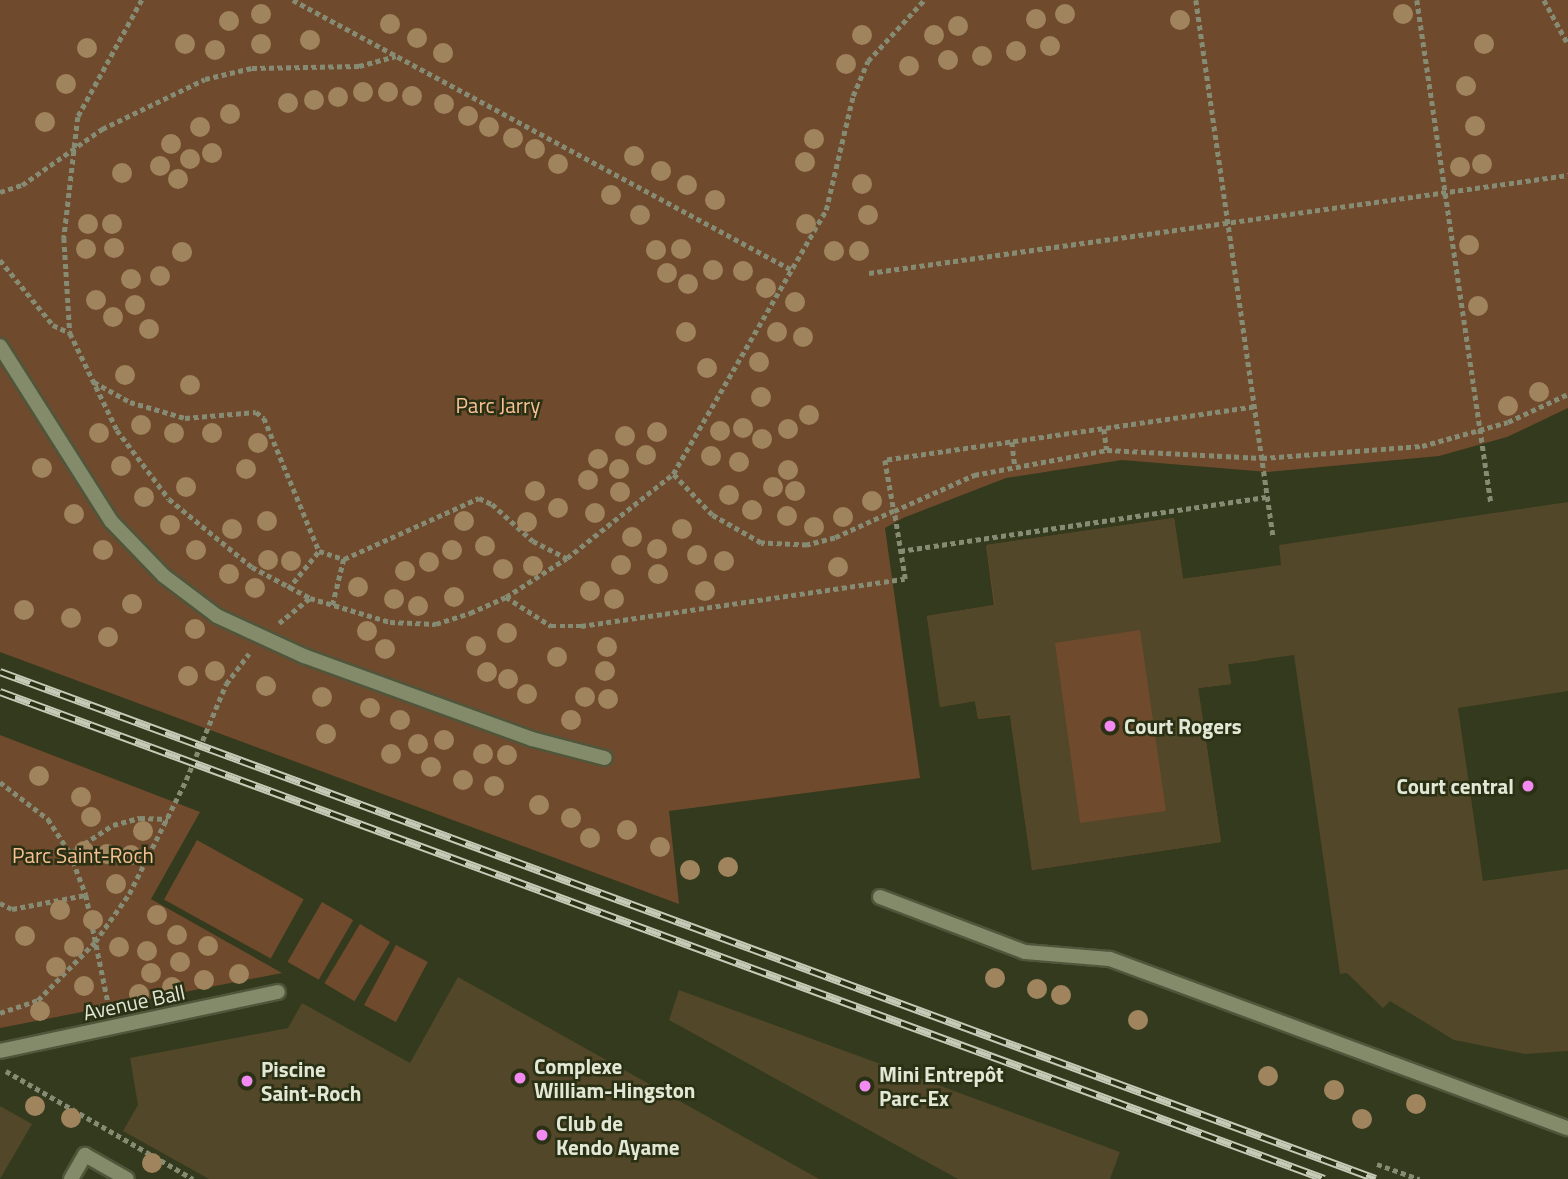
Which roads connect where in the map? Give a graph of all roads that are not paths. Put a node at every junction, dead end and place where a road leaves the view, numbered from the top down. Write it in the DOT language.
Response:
graph roads {
  1 [pos="0,346"];
  2 [pos="605,758"];
  3 [pos="880,897"];
  4 [pos="278,992"];
  5 [pos="0,1051"];
  6 [pos="1568,1128"];
  7 [pos="71,1179"];
  8 [pos="127,1179"];
  1 -- 2 [label="lane"];
  3 -- 6 [label="lane"];
  4 -- 5 [label="lane, Avenue Ball"];
  7 -- 8 [label="lane"];
}
